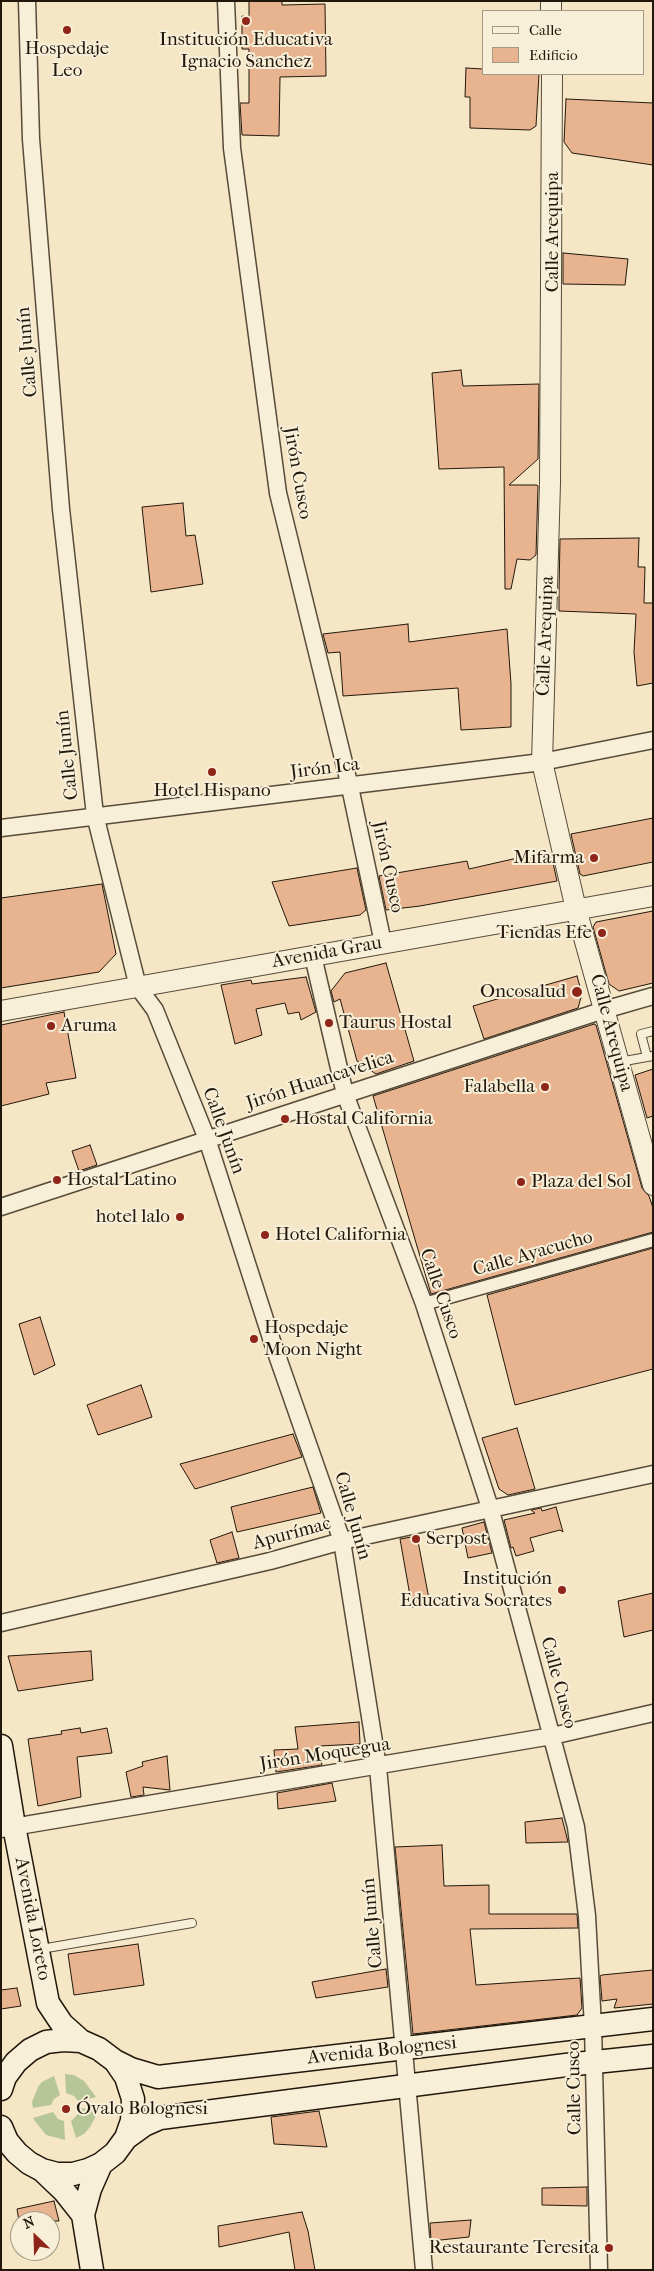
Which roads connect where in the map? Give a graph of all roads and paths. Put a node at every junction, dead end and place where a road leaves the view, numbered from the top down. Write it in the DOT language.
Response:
graph roads {
  1 [pos="27,1"];
  2 [pos="226,1"];
  3 [pos="552,75"];
  4 [pos="653,740"];
  5 [pos="542,762"];
  6 [pos="350,787"];
  7 [pos="95,816"];
  8 [pos="1,828"];
  9 [pos="653,896"];
  10 [pos="576,909"];
  11 [pos="383,943"];
  12 [pos="313,956"];
  13 [pos="138,987"];
  14 [pos="653,996"];
  15 [pos="604,1010"];
  16 [pos="1,1011"];
  17 [pos="653,1030"];
  18 [pos="650,1056"];
  19 [pos="619,1062"];
  20 [pos="345,1094"];
  21 [pos="207,1139"];
  22 [pos="648,1149"];
  23 [pos="653,1185"];
  24 [pos="3,1205"];
  25 [pos="653,1240"];
  26 [pos="424,1304"];
  27 [pos="653,1474"];
  28 [pos="490,1510"];
  29 [pos="342,1541"];
  30 [pos="1,1623"];
  31 [pos="653,1713"];
  32 [pos="552,1736"];
  33 [pos="1,1746"];
  34 [pos="378,1767"];
  35 [pos="8,1827"];
  36 [pos="192,1923"];
  37 [pos="37,1950"];
  38 [pos="48,2003"];
  39 [pos="653,2019"];
  40 [pos="593,2026"];
  41 [pos="81,2041"];
  42 [pos="405,2049"];
  43 [pos="30,2050"];
  44 [pos="653,2056"];
  45 [pos="115,2060"];
  46 [pos="594,2062"];
  47 [pos="407,2086"];
  48 [pos="1,2089"];
  49 [pos="1,2127"];
  50 [pos="126,2138"];
  51 [pos="9,2151"];
  52 [pos="101,2164"];
  53 [pos="42,2170"];
  54 [pos="83,2214"];
  55 [pos="92,2270"];
  56 [pos="424,2270"];
  57 [pos="599,2270"];
  1 -- 7 [label="street, Calle Junín"];
  2 -- 6 [label="street, Jirón Cusco"];
  3 -- 5 [label="street, Calle Arequipa"];
  4 -- 5 [label="street, Jirón Ica"];
  5 -- 6 [label="street, Jirón Ica"];
  5 -- 10 [label="street, Calle Arequipa"];
  6 -- 7 [label="street, Jirón Ica"];
  6 -- 11 [label="street, Jirón Cusco"];
  7 -- 8 [label="street, Jirón Ica"];
  7 -- 13 [label="street, Calle Junín"];
  9 -- 10 [label="street, Avenida Grau"];
  10 -- 11 [label="street, Avenida Grau"];
  10 -- 15 [label="street, Calle Arequipa"];
  11 -- 12 [label="street, Avenida Grau"];
  12 -- 13 [label="street, Avenida Grau"];
  12 -- 20 [label="street, Calle Cusco"];
  13 -- 16 [label="street, Avenida Grau"];
  13 -- 21 [label="street, Calle Junín"];
  14 -- 15 [label="street, Jirón Huancavelica"];
  15 -- 19 [label="street, Calle Arequipa"];
  15 -- 20 [label="street, Jirón Huancavelica"];
  17 -- 18 [label="lane"];
  18 -- 19 [label="lane"];
  19 -- 22 [label="street, Calle Arequipa"];
  20 -- 21 [label="street, Jirón Huancavelica"];
  20 -- 26 [label="street, Calle Cusco"];
  21 -- 24 [label="street, Jirón Huancavelica"];
  21 -- 29 [label="street, Calle Junín"];
  22 -- 23 [label="street, Calle Arequipa"];
  25 -- 26 [label="street, Calle Ayacucho"];
  26 -- 28 [label="street, Calle Cusco"];
  27 -- 28 [label="street, Apurímac"];
  28 -- 29 [label="street, Apurímac"];
  28 -- 32 [label="street, Calle Cusco"];
  29 -- 30 [label="street, Apurímac"];
  29 -- 34 [label="street, Calle Junín"];
  31 -- 32 [label="street, Jirón Moquegua"];
  32 -- 34 [label="street, Jirón Moquegua"];
  32 -- 40 [label="street, Calle Cusco"];
  33 -- 35 [label="main road, Avenida Loreto"];
  34 -- 35 [label="street, Jirón Moquegua"];
  34 -- 42 [label="street, Calle Junín"];
  35 -- 37 [label="main road, Avenida Loreto"];
  36 -- 37 [label="lane"];
  37 -- 38 [label="main road, Avenida Loreto"];
  38 -- 41 [label="main road, Avenida Loreto"];
  38 -- 43 [label="main road, Avenida Loreto"];
  39 -- 40 [label="main road, Avenida Bolognesi"];
  40 -- 42 [label="main road, Avenida Bolognesi"];
  40 -- 46 [label="street, Calle Cusco"];
  41 -- 43 [label="main road"];
  41 -- 45 [label="main road"];
  42 -- 45 [label="main road, Avenida Bolognesi"];
  42 -- 47 [label="street, Calle Junín"];
  43 -- 48 [label="main road"];
  44 -- 46 [label="main road, Avenida Bolognesi"];
  45 -- 50 [label="main road"];
  46 -- 47 [label="main road, Avenida Bolognesi"];
  46 -- 57 [label="street, Calle Cusco"];
  47 -- 50 [label="main road, Avenida Bolognesi"];
  47 -- 56 [label="street, Calle Junín"];
  49 -- 51 [label="main road"];
  50 -- 52 [label="main road"];
  51 -- 53 [label="main road"];
  52 -- 53 [label="main road"];
  52 -- 54 [label="main road"];
  53 -- 54 [label="main road"];
  54 -- 55 [label="main road"];
}
